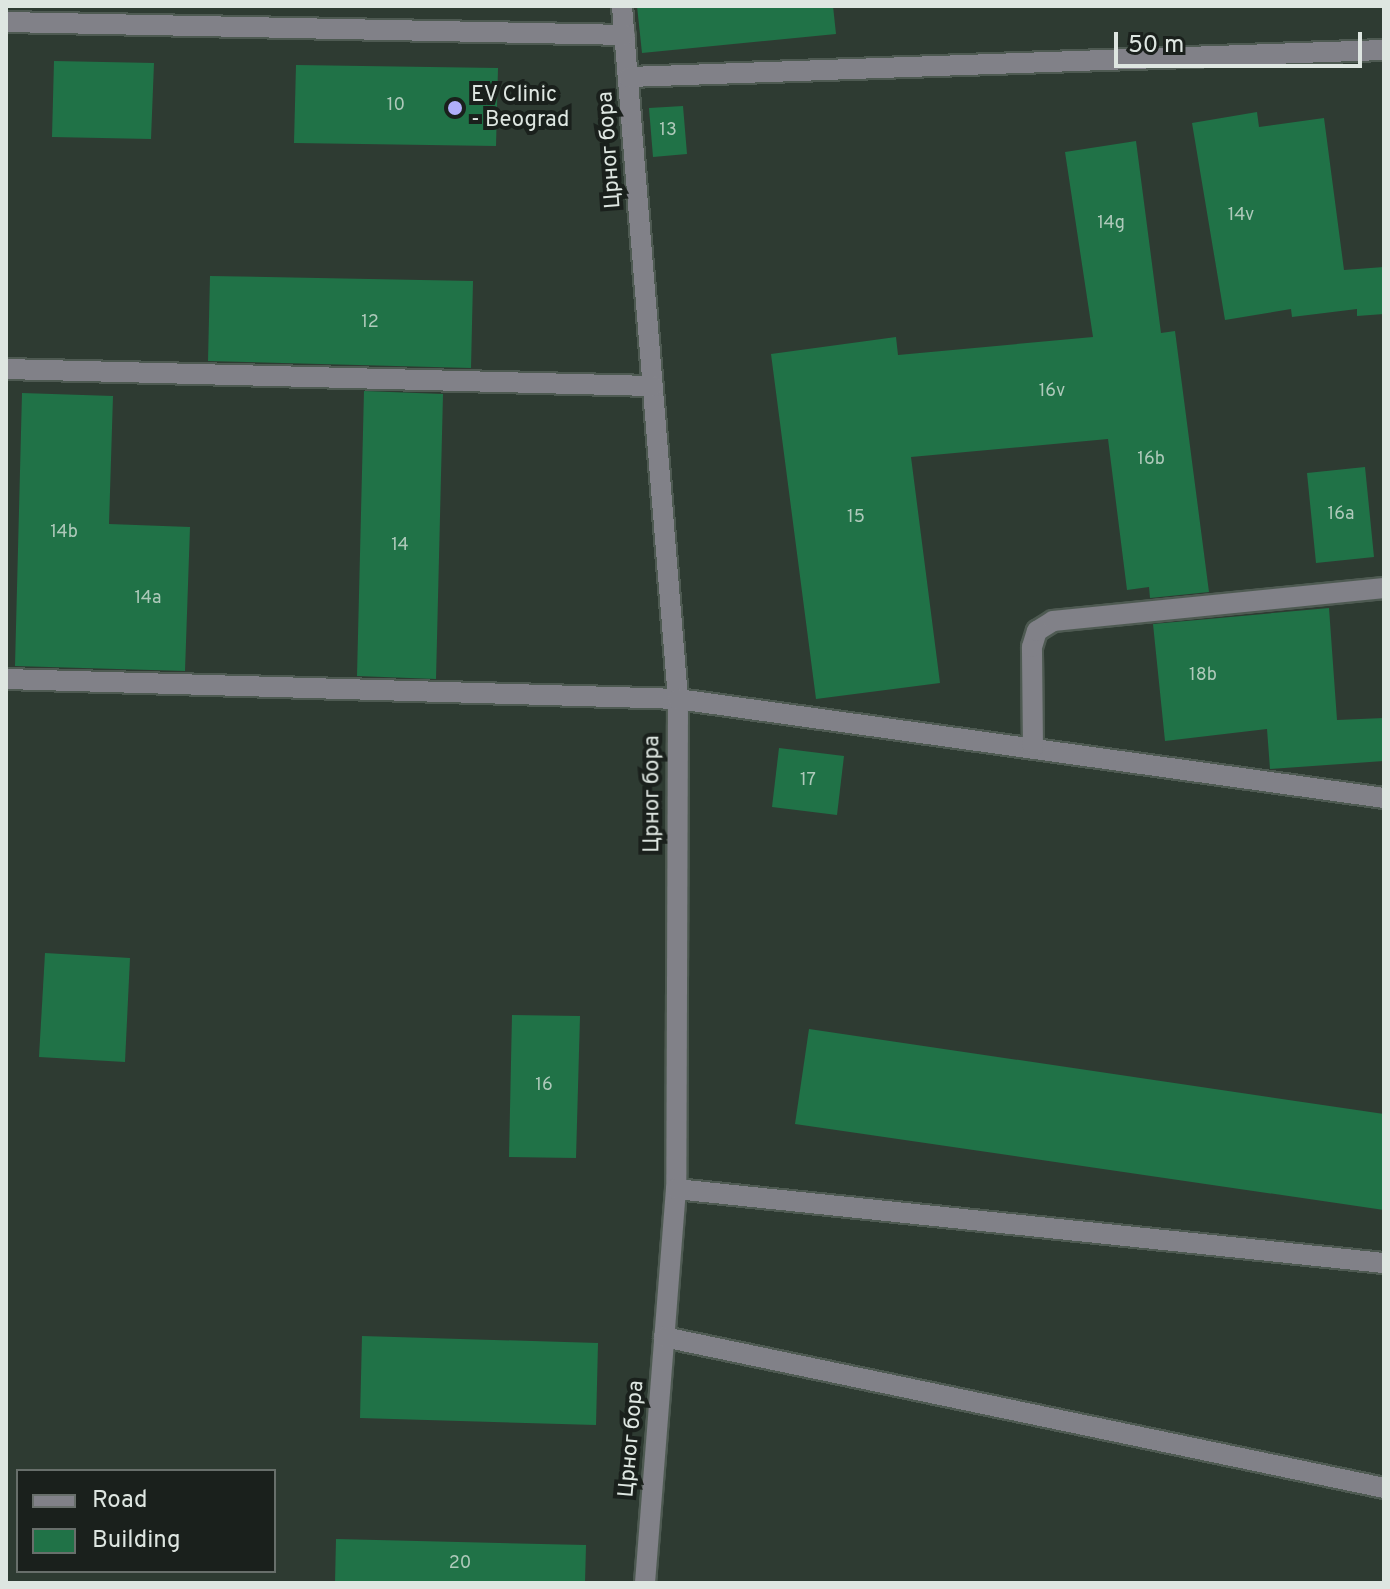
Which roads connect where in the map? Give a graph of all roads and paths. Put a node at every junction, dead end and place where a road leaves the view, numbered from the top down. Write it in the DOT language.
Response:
graph roads {
  1 [pos="622,6"];
  2 [pos="6,22"];
  3 [pos="625,35"];
  4 [pos="1384,50"];
  5 [pos="629,77"];
  6 [pos="6,369"];
  7 [pos="653,386"];
  8 [pos="1384,588"];
  9 [pos="6,679"];
  10 [pos="678,699"];
  11 [pos="1033,748"];
  12 [pos="1384,798"];
  13 [pos="676,1189"];
  14 [pos="1384,1263"];
  15 [pos="664,1337"];
  16 [pos="1384,1488"];
  17 [pos="645,1583"];
  1 -- 3 [label="lane, Црног бора"];
  2 -- 3 [label="lane"];
  3 -- 5 [label="lane, Црног бора"];
  4 -- 5 [label="lane"];
  5 -- 7 [label="lane, Црног бора"];
  6 -- 7 [label="lane"];
  7 -- 10 [label="lane, Црног бора"];
  8 -- 11 [label="lane"];
  9 -- 10 [label="lane"];
  10 -- 11 [label="lane"];
  10 -- 13 [label="lane, Црног бора"];
  11 -- 12 [label="lane"];
  13 -- 14 [label="lane"];
  13 -- 15 [label="lane, Црног бора"];
  15 -- 16 [label="lane"];
  15 -- 17 [label="lane, Црног бора"];
}
